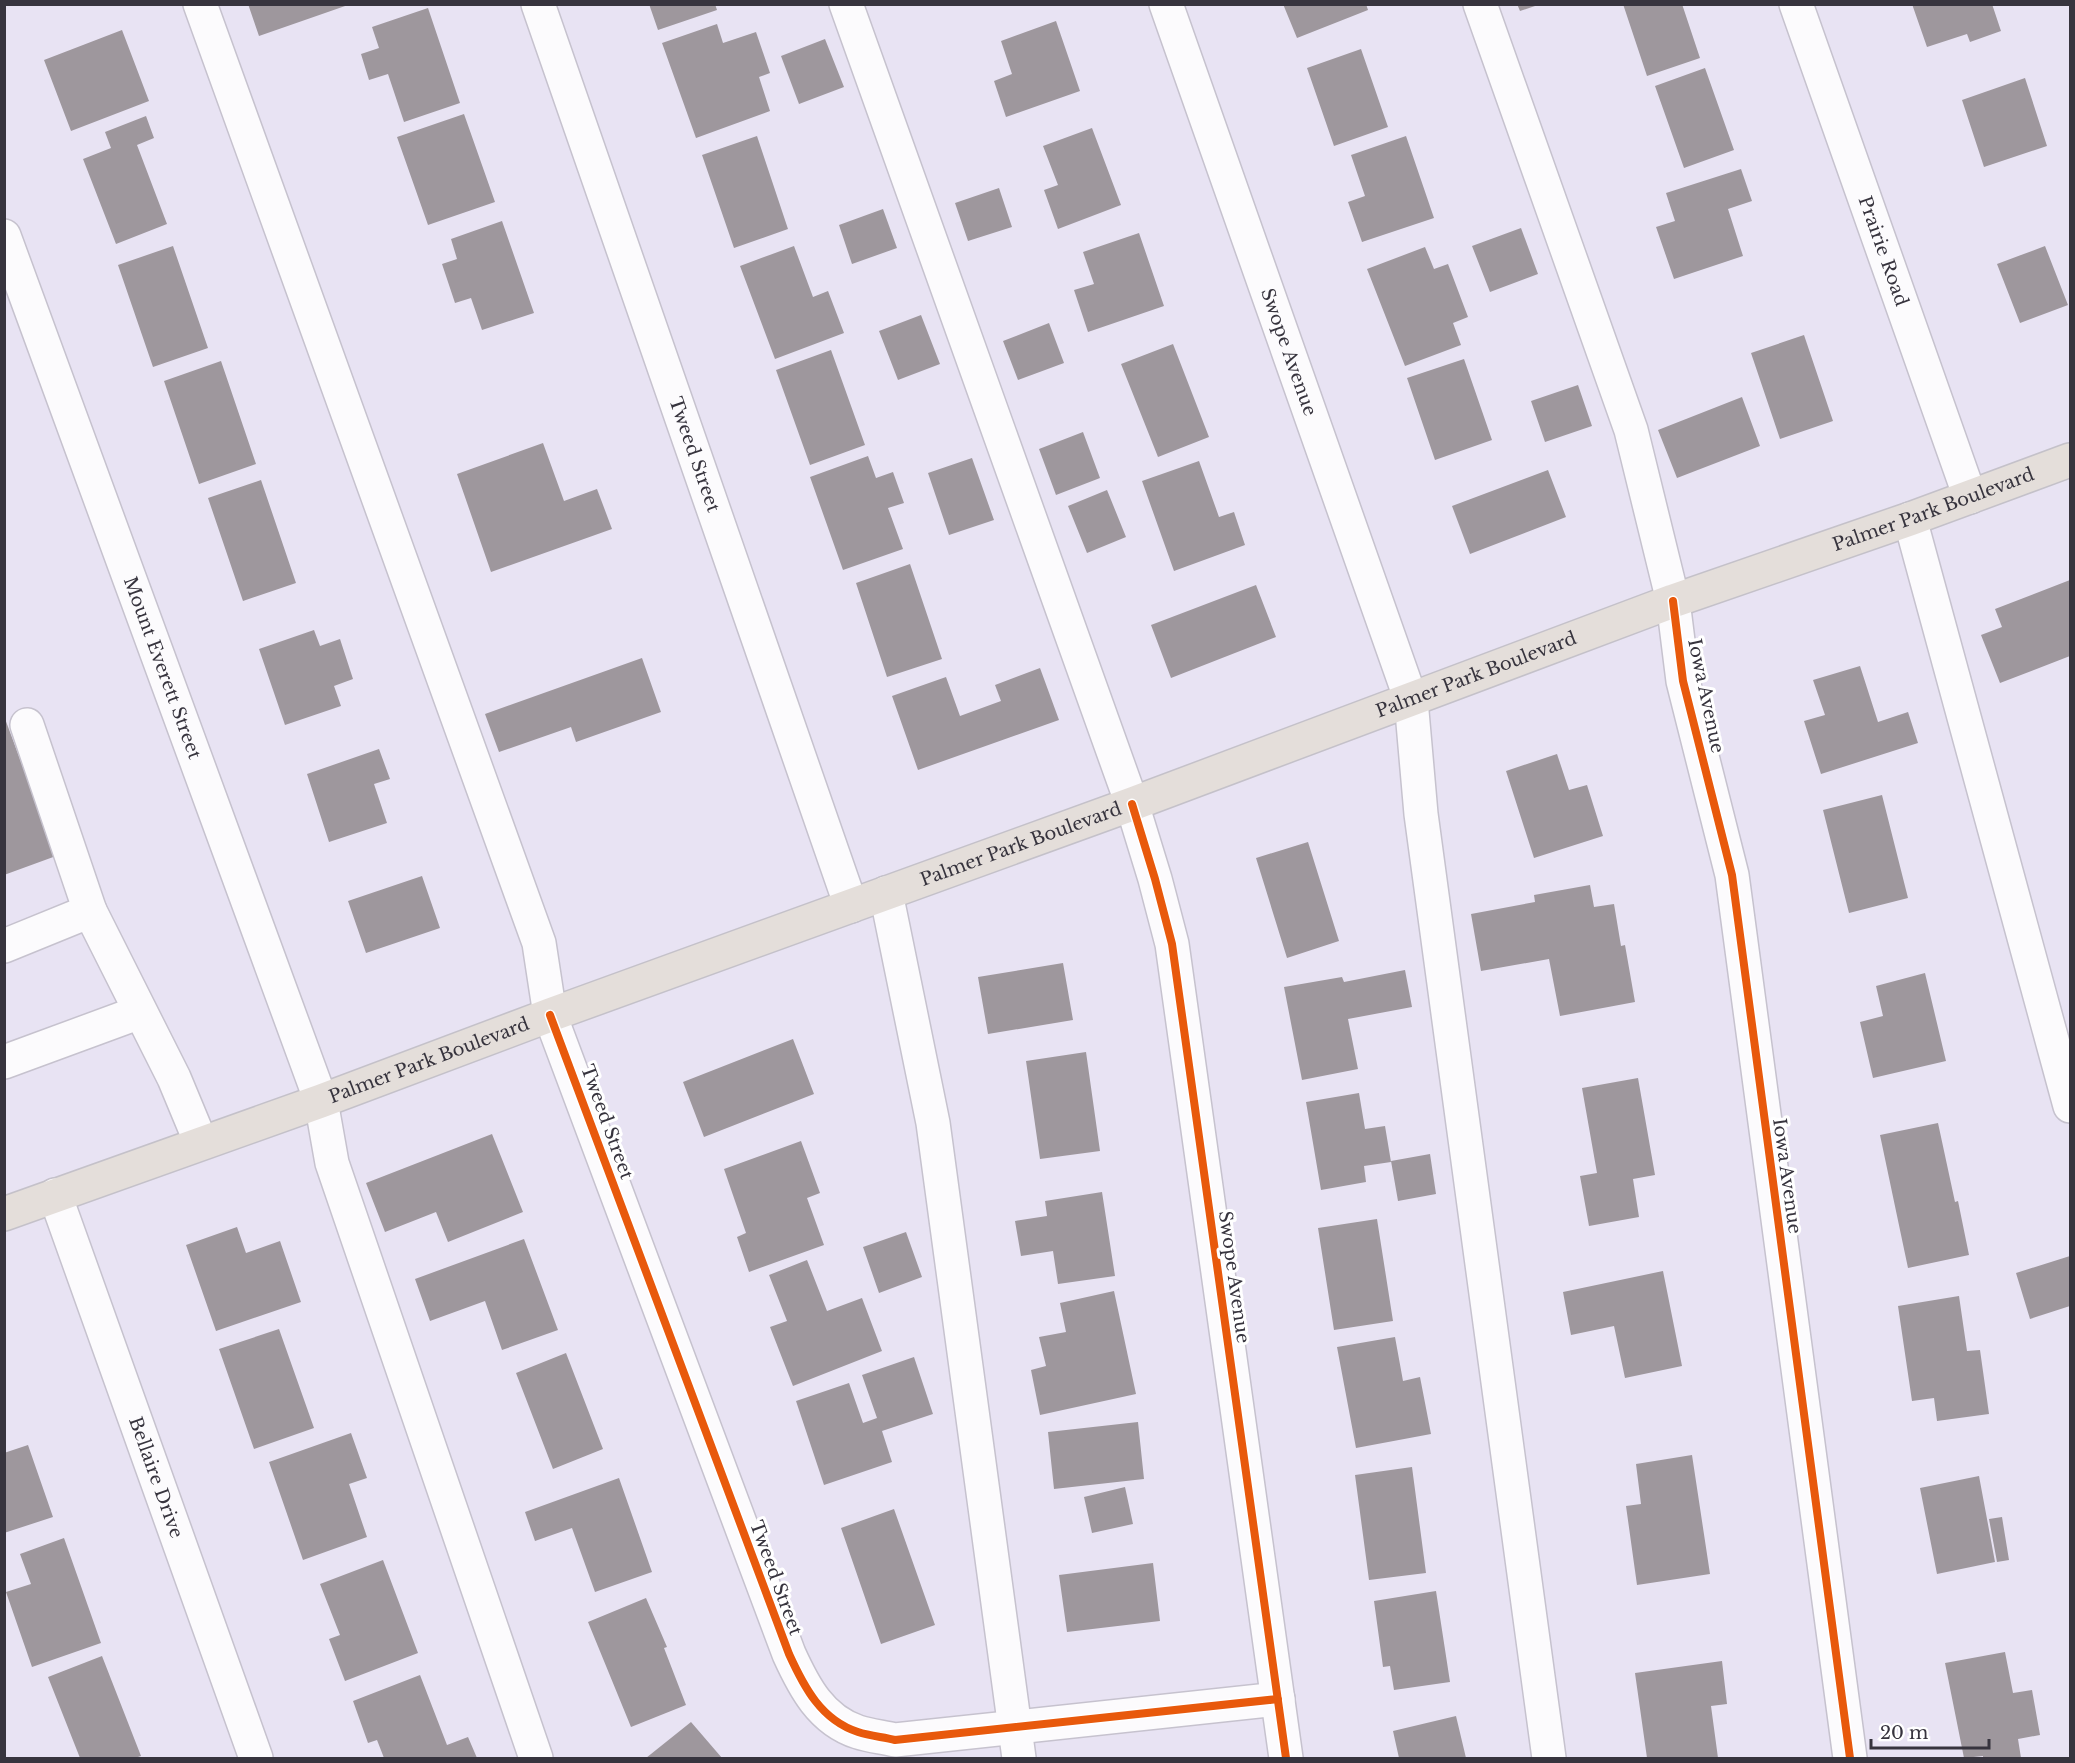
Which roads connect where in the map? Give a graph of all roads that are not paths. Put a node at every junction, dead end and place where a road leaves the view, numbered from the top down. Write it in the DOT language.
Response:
graph roads {
  1 [pos="200,4"];
  2 [pos="537,4"];
  3 [pos="846,4"];
  4 [pos="1166,4"];
  5 [pos="1480,4"];
  6 [pos="1796,4"];
  7 [pos="4,236"];
  8 [pos="2070,460"];
  9 [pos="1970,497"];
  10 [pos="1910,519"];
  11 [pos="1673,602"];
  12 [pos="1411,700"];
  13 [pos="27,725"];
  14 [pos="1131,804"];
  15 [pos="886,893"];
  16 [pos="851,906"];
  17 [pos="90,911"];
  18 [pos="4,946"];
  19 [pos="140,1012"];
  20 [pos="550,1015"];
  21 [pos="4,1062"];
  22 [pos="321,1101"];
  23 [pos="2070,1106"];
  24 [pos="201,1143"];
  25 [pos="55,1195"];
  26 [pos="4,1214"];
  27 [pos="1278,1699"];
  28 [pos="1017,1743"];
  29 [pos="256,1758"];
  30 [pos="536,1758"];
  31 [pos="1286,1758"];
  32 [pos="1549,1758"];
  33 [pos="1850,1758"];
  1 -- 20 [label="street, Tweed Street"];
  2 -- 16 [label="street, Tweed Street"];
  3 -- 14 [label="street, Swope Avenue"];
  4 -- 12 [label="street, Swope Avenue"];
  5 -- 11 [label="street, Iowa Avenue"];
  6 -- 9 [label="street, Prairie Road"];
  7 -- 22 [label="street, Mount Everett Street"];
  8 -- 9 [label="main road, Palmer Park Boulevard"];
  9 -- 10 [label="main road, Palmer Park Boulevard"];
  10 -- 11 [label="main road, Palmer Park Boulevard"];
  10 -- 23 [label="street"];
  11 -- 12 [label="main road, Palmer Park Boulevard"];
  11 -- 33 [label="street, Iowa Avenue"];
  12 -- 14 [label="main road, Palmer Park Boulevard"];
  12 -- 32 [label="street, Swope Avenue"];
  13 -- 17 [label="street"];
  14 -- 15 [label="main road, Palmer Park Boulevard"];
  14 -- 27 [label="street, Swope Avenue"];
  15 -- 16 [label="main road, Palmer Park Boulevard"];
  15 -- 28 [label="street"];
  16 -- 20 [label="main road, Palmer Park Boulevard"];
  17 -- 18 [label="street"];
  17 -- 19 [label="street"];
  19 -- 21 [label="street"];
  19 -- 24 [label="street"];
  20 -- 22 [label="main road, Palmer Park Boulevard"];
  20 -- 28 [label="street, Tweed Street"];
  22 -- 24 [label="main road, Palmer Park Boulevard"];
  22 -- 30 [label="street, Mount Everett Street"];
  24 -- 25 [label="main road, Palmer Park Boulevard"];
  25 -- 26 [label="main road, Palmer Park Boulevard"];
  25 -- 29 [label="street, Bellaire Drive"];
  27 -- 28 [label="street, Tweed Street"];
  27 -- 31 [label="street, Swope Avenue"];
}
